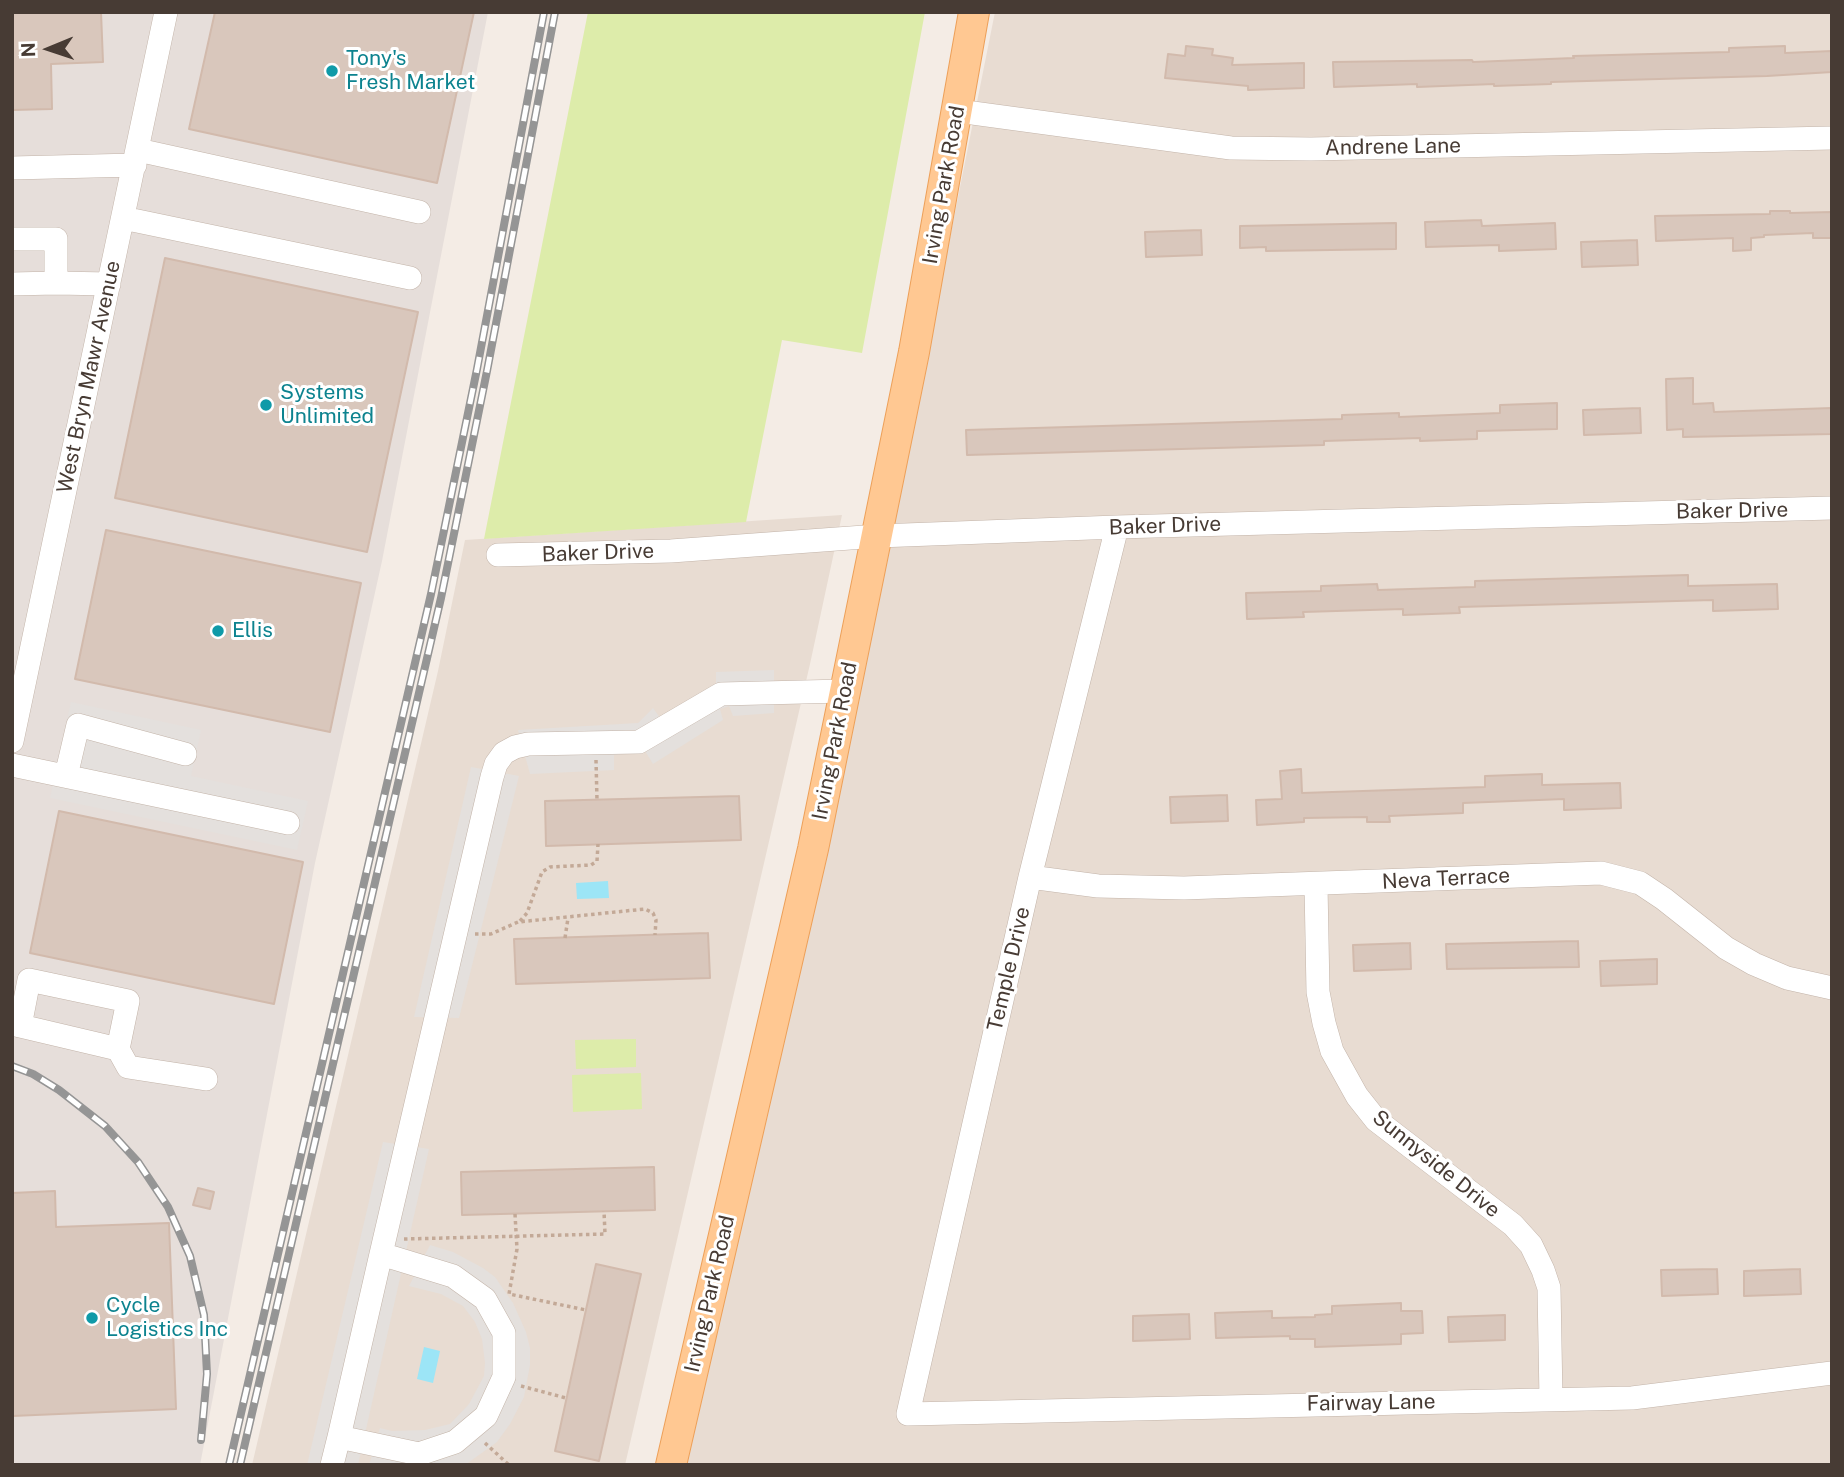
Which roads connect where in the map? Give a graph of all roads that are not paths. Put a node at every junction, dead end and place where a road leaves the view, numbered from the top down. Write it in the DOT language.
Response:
graph roads {
  1 [pos="166,12"];
  2 [pos="974,12"];
  3 [pos="958,111"];
  4 [pos="1832,138"];
  5 [pos="136,158"];
  6 [pos="12,168"];
  7 [pos="419,212"];
  8 [pos="123,219"];
  9 [pos="12,239"];
  10 [pos="410,278"];
  11 [pos="56,283"];
  12 [pos="12,284"];
  13 [pos="109,284"];
  14 [pos="1832,509"];
  15 [pos="1117,527"];
  16 [pos="878,536"];
  17 [pos="498,555"];
  18 [pos="844,691"];
  19 [pos="12,741"];
  20 [pos="185,754"];
  21 [pos="12,765"];
  22 [pos="66,776"];
  23 [pos="288,823"];
  24 [pos="1030,877"];
  25 [pos="1316,885"];
  26 [pos="1832,988"];
  27 [pos="16,1025"];
  28 [pos="118,1049"];
  29 [pos="205,1079"];
  30 [pos="383,1244"];
  31 [pos="1832,1373"];
  32 [pos="1550,1399"];
  33 [pos="908,1414"];
  34 [pos="339,1437"];
  35 [pos="332,1465"];
  36 [pos="671,1465"];
  1 -- 5 [label="street, West Bryn Mawr Avenue"];
  2 -- 3 [label="main road, Irving Park Road"];
  3 -- 4 [label="street, Andrene Lane"];
  3 -- 16 [label="main road, Irving Park Road"];
  5 -- 6 [label="street"];
  5 -- 7 [label="street"];
  5 -- 8 [label="street, West Bryn Mawr Avenue"];
  8 -- 10 [label="street"];
  8 -- 13 [label="street, West Bryn Mawr Avenue"];
  9 -- 11 [label="street"];
  11 -- 12 [label="street"];
  11 -- 13 [label="street"];
  13 -- 19 [label="street, West Bryn Mawr Avenue"];
  14 -- 15 [label="street, Baker Drive"];
  15 -- 16 [label="street, Baker Drive"];
  15 -- 24 [label="street, Temple Drive"];
  16 -- 17 [label="street, Baker Drive"];
  16 -- 18 [label="main road, Irving Park Road"];
  18 -- 30 [label="street"];
  18 -- 36 [label="main road, Irving Park Road"];
  20 -- 22 [label="street"];
  21 -- 22 [label="street"];
  22 -- 23 [label="street"];
  24 -- 25 [label="street, Neva Terrace"];
  24 -- 33 [label="street, Temple Drive"];
  25 -- 26 [label="street, Neva Terrace"];
  25 -- 32 [label="street, Sunnyside Drive"];
  27 -- 28 [label="street"];
  27 -- 28 [label="street"];
  28 -- 29 [label="street"];
  30 -- 34 [label="street"];
  30 -- 34 [label="street"];
  31 -- 32 [label="street, Fairway Lane"];
  32 -- 33 [label="street, Fairway Lane"];
  34 -- 35 [label="street"];
}
